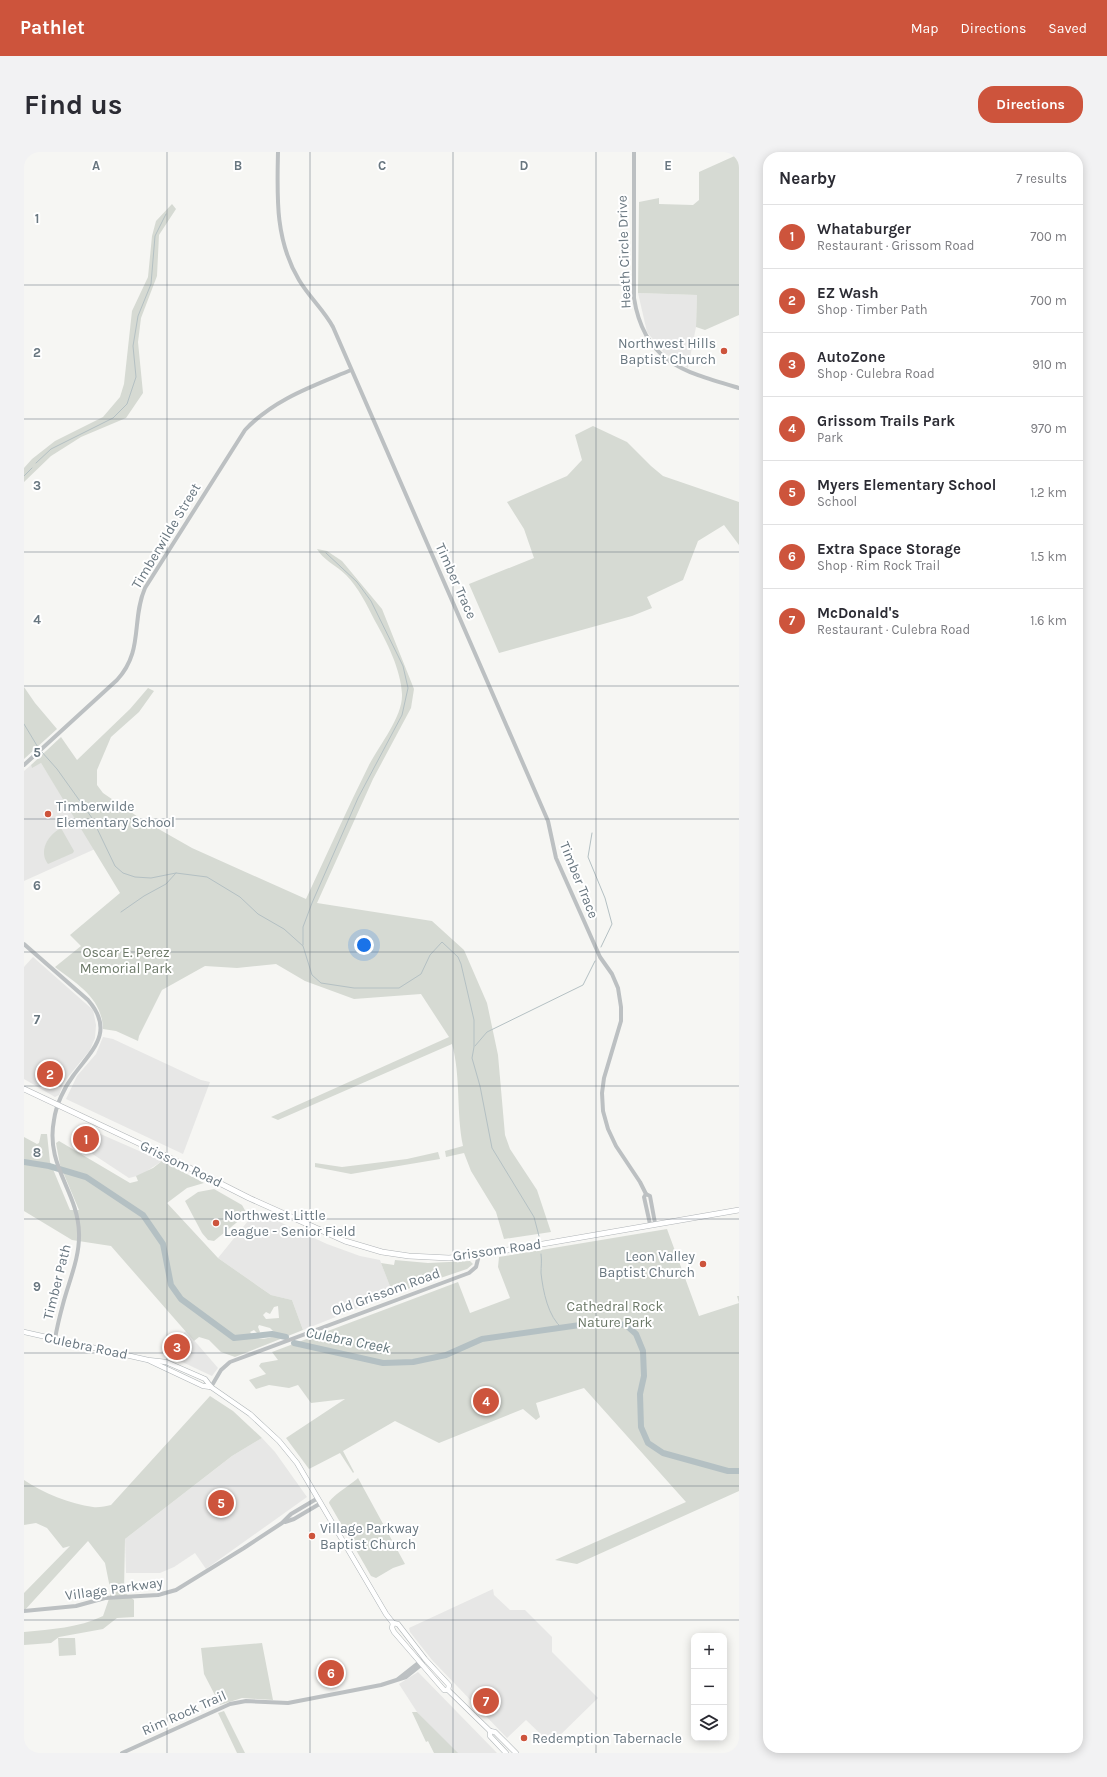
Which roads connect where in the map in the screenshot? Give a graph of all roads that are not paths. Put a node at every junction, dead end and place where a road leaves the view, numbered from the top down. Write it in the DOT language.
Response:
graph roads {
  1 [pos="278,152"];
  2 [pos="634,152"];
  3 [pos="351,370"];
  4 [pos="739,388"];
  5 [pos="24,765"];
  6 [pos="24,944"];
  7 [pos="24,1089"];
  8 [pos="58,1106"];
  9 [pos="739,1210"];
  10 [pos="652,1224"];
  11 [pos="479,1255"];
  12 [pos="24,1332"];
  13 [pos="55,1339"];
  14 [pos="211,1387"];
  15 [pos="318,1498"];
  16 [pos="321,1503"];
  17 [pos="282,1523"];
  18 [pos="24,1611"];
  19 [pos="393,1623"];
  20 [pos="425,1659"];
  21 [pos="420,1664"];
  22 [pos="448,1690"];
  23 [pos="490,1731"];
  24 [pos="122,1753"];
  25 [pos="506,1753"];
  26 [pos="516,1753"];
  1 -- 3 [label="street, Timber Trace"];
  2 -- 4 [label="street, Heath Circle Drive"];
  3 -- 5 [label="street, Timberwilde Street"];
  3 -- 10 [label="street, Timber Trace"];
  6 -- 8 [label="street, Timber Path"];
  7 -- 8 [label="main road, Grissom Road"];
  8 -- 11 [label="main road, Grissom Road"];
  8 -- 13 [label="street, Timber Path"];
  9 -- 10 [label="main road, Grissom Road"];
  10 -- 11 [label="main road, Grissom Road"];
  11 -- 14 [label="street, Old Grissom Road"];
  12 -- 13 [label="main road, Culebra Road"];
  13 -- 14 [label="main road, Culebra Road"];
  14 -- 15 [label="main road, Culebra Road"];
  15 -- 16 [label="main road, Culebra Road"];
  15 -- 17 [label="street, Village Parkway"];
  16 -- 17 [label="street, Village Parkway"];
  16 -- 19 [label="main road, Culebra Road"];
  17 -- 18 [label="street, Village Parkway"];
  19 -- 20 [label="main road, Culebra Road"];
  19 -- 21 [label="main road, Culebra Road"];
  20 -- 21 [label="street, Rim Rock Trail"];
  20 -- 22 [label="main road, Culebra Road"];
  21 -- 22 [label="main road, Culebra Road"];
  21 -- 24 [label="street, Rim Rock Trail"];
  22 -- 23 [label="main road, Culebra Road"];
  23 -- 25 [label="main road, Culebra Road"];
  23 -- 26 [label="main road, Culebra Road"];
}
